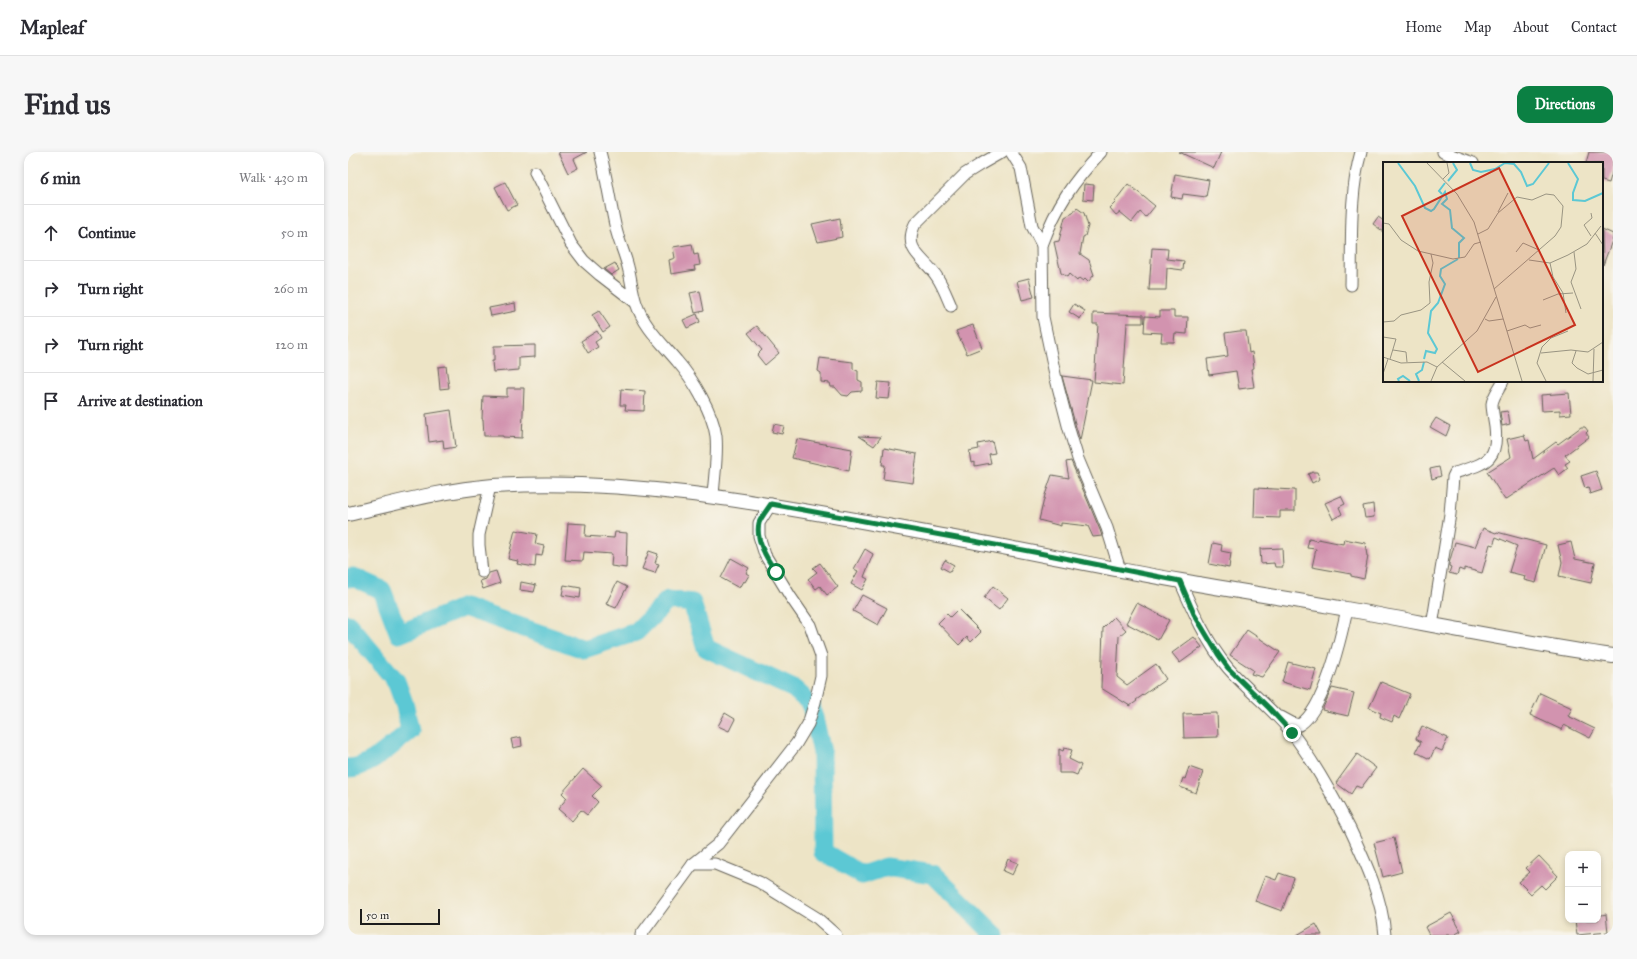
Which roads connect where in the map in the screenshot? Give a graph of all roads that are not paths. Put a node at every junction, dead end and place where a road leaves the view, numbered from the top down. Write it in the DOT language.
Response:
graph roads {
  1 [pos="600,152"];
  2 [pos="1002,152"];
  3 [pos="1011,152"];
  4 [pos="1102,152"];
  5 [pos="1361,152"];
  6 [pos="1443,152"];
  7 [pos="1470,162"];
  8 [pos="534,172"];
  9 [pos="1042,245"];
  10 [pos="1351,285"];
  11 [pos="635,302"];
  12 [pos="951,306"];
  13 [pos="1503,382"];
  14 [pos="490,486"];
  15 [pos="712,497"];
  16 [pos="771,504"];
  17 [pos="348,514"];
  18 [pos="1120,570"];
  19 [pos="482,572"];
  20 [pos="1180,581"];
  21 [pos="1347,609"];
  22 [pos="1432,626"];
  23 [pos="1613,656"];
  24 [pos="1269,708"];
  25 [pos="693,864"];
  26 [pos="641,935"];
  27 [pos="836,935"];
  28 [pos="1385,935"];
  1 -- 11 [label="street"];
  2 -- 12 [label="street"];
  3 -- 9 [label="street"];
  4 -- 9 [label="street"];
  5 -- 10 [label="street"];
  6 -- 7 [label="street"];
  8 -- 11 [label="street"];
  9 -- 18 [label="street"];
  11 -- 15 [label="street"];
  13 -- 22 [label="street"];
  14 -- 15 [label="main road"];
  14 -- 17 [label="main road"];
  14 -- 19 [label="street"];
  15 -- 16 [label="main road"];
  16 -- 18 [label="main road"];
  16 -- 25 [label="street"];
  18 -- 20 [label="main road"];
  20 -- 21 [label="main road"];
  20 -- 24 [label="street"];
  21 -- 22 [label="main road"];
  21 -- 24 [label="street"];
  22 -- 23 [label="main road"];
  24 -- 28 [label="street"];
  25 -- 26 [label="street"];
  25 -- 27 [label="street"];
}
